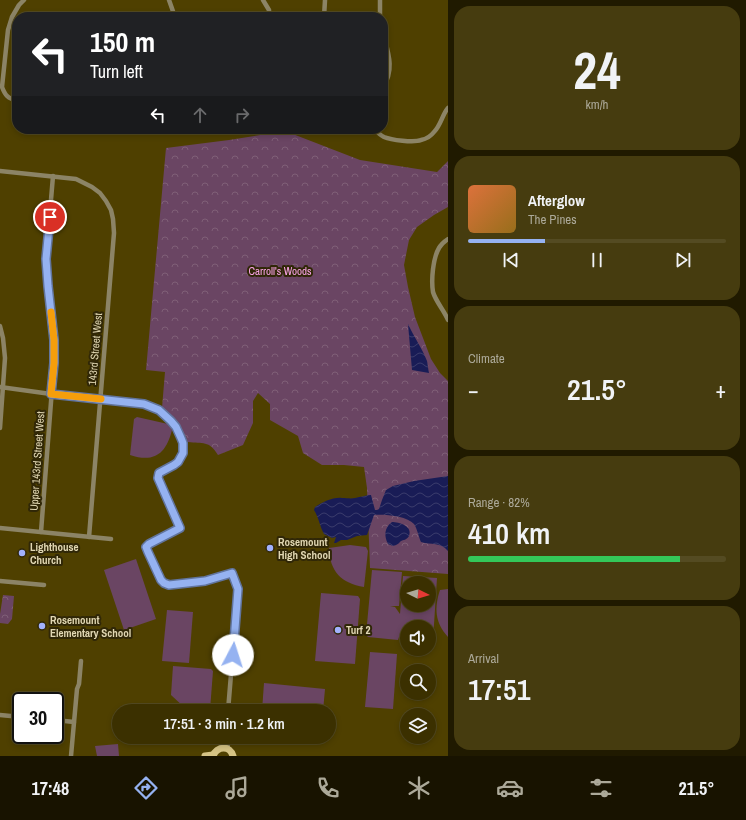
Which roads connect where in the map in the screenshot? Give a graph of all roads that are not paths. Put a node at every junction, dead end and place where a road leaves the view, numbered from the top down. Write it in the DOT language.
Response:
graph roads {
  1 [pos="24,0"];
  2 [pos="169,0"];
  3 [pos="263,0"];
  4 [pos="325,0"];
  5 [pos="380,0"];
  6 [pos="15,12"];
  7 [pos="173,12"];
  8 [pos="269,12"];
  9 [pos="324,12"];
  10 [pos="380,12"];
  11 [pos="12,17"];
  12 [pos="388,51"];
  13 [pos="388,77"];
  14 [pos="12,99"];
  15 [pos="448,108"];
  16 [pos="380,134"];
  17 [pos="0,171"];
  18 [pos="53,176"];
  19 [pos="448,238"];
  20 [pos="448,320"];
  21 [pos="0,326"];
  22 [pos="2,388"];
  23 [pos="51,394"];
  24 [pos="100,399"];
  25 [pos="0,428"];
  26 [pos="0,528"];
  27 [pos="41,532"];
  28 [pos="89,537"];
  29 [pos="111,539"];
  30 [pos="0,581"];
  31 [pos="44,585"];
  32 [pos="81,661"];
  33 [pos="229,704"];
  34 [pos="0,715"];
  35 [pos="12,716"];
  36 [pos="64,721"];
  37 [pos="74,722"];
  38 [pos="225,744"];
  39 [pos="225,748"];
  40 [pos="213,755"];
  41 [pos="71,756"];
  42 [pos="204,756"];
  43 [pos="233,756"];
  1 -- 6 [label="street"];
  2 -- 7 [label="street"];
  3 -- 8 [label="street"];
  4 -- 9 [label="street"];
  5 -- 10 [label="street"];
  11 -- 14 [label="street"];
  12 -- 13 [label="street"];
  15 -- 16 [label="street"];
  17 -- 18 [label="street"];
  18 -- 23 [label="street, Upper 143rd Street West"];
  18 -- 24 [label="street, 143rd Street West"];
  19 -- 20 [label="street"];
  21 -- 22 [label="street"];
  22 -- 23 [label="street"];
  22 -- 25 [label="street"];
  23 -- 24 [label="street"];
  23 -- 27 [label="street, Upper 143rd Street West"];
  24 -- 28 [label="street, 143rd Street West"];
  24 -- 33 [label="street"];
  26 -- 27 [label="street"];
  27 -- 28 [label="street"];
  28 -- 29 [label="street"];
  30 -- 31 [label="street"];
  32 -- 37 [label="street"];
  34 -- 35 [label="street"];
  36 -- 37 [label="street"];
  37 -- 41 [label="street"];
  38 -- 39 [label="street"];
  39 -- 40 [label="main road"];
  39 -- 43 [label="main road"];
  40 -- 42 [label="main road"];
}
